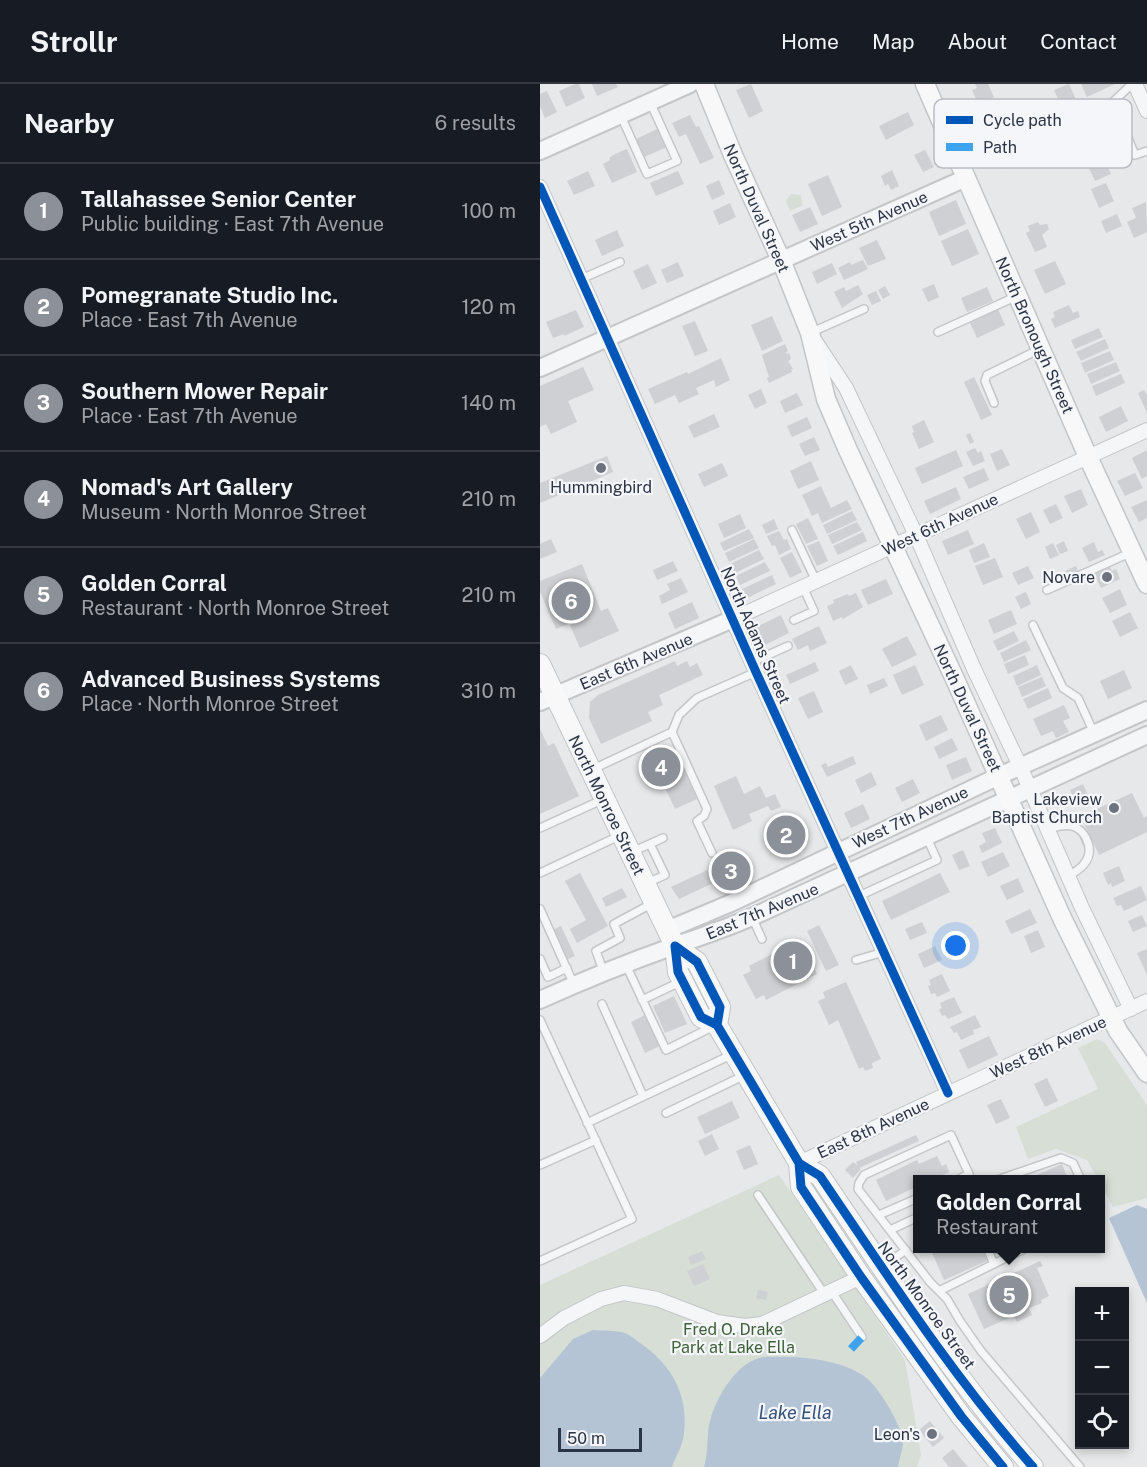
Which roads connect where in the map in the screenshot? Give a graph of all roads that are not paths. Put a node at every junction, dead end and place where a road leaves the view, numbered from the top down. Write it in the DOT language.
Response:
graph roads {
  1 [pos="690,84"];
  2 [pos="704,84"];
  3 [pos="925,84"];
  4 [pos="1138,85"];
  5 [pos="1117,99"];
  6 [pos="650,102"];
  7 [pos="934,105"];
  8 [pos="1147,111"];
  9 [pos="620,115"];
  10 [pos="1132,148"];
  11 [pos="540,151"];
  12 [pos="1147,151"];
  13 [pos="962,168"];
  14 [pos="966,178"];
  15 [pos="540,187"];
  16 [pos="781,260"];
  17 [pos="620,262"];
  18 [pos="581,279"];
  19 [pos="1017,296"];
  20 [pos="864,309"];
  21 [pos="938,332"];
  22 [pos="810,333"];
  23 [pos="607,338"];
  24 [pos="1041,349"];
  25 [pos="540,368"];
  26 [pos="994,403"];
  27 [pos="1147,430"];
  28 [pos="1088,457"];
  29 [pos="792,530"];
  30 [pos="916,536"];
  31 [pos="892,546"];
  32 [pos="1132,552"];
  33 [pos="816,581"];
  34 [pos="1147,584"];
  35 [pos="803,587"];
  36 [pos="1047,591"];
  37 [pos="733,619"];
  38 [pos="794,620"];
  39 [pos="1033,625"];
  40 [pos="788,646"];
  41 [pos="540,664"];
  42 [pos="754,667"];
  43 [pos="547,699"];
  44 [pos="1147,710"];
  45 [pos="1125,720"];
  46 [pos="672,732"];
  47 [pos="1094,734"];
  48 [pos="1141,738"];
  49 [pos="1020,766"];
  50 [pos="590,771"];
  51 [pos="999,776"];
  52 [pos="1030,788"];
  53 [pos="1009,798"];
  54 [pos="604,800"];
  55 [pos="540,828"];
  56 [pos="1048,829"];
  57 [pos="621,835"];
  58 [pos="926,836"];
  59 [pos="663,838"];
  60 [pos="650,844"];
  61 [pos="838,851"];
  62 [pos="712,853"];
  63 [pos="630,854"];
  64 [pos="540,873"];
  65 [pos="848,874"];
  66 [pos="1068,876"];
  67 [pos="645,884"];
  68 [pos="859,896"];
  69 [pos="743,897"];
  70 [pos="654,902"];
  71 [pos="540,909"];
  72 [pos="753,917"];
  73 [pos="671,938"];
  74 [pos="762,939"];
  75 [pos="884,952"];
  76 [pos="540,959"];
  77 [pos="856,960"];
  78 [pos="626,965"];
  79 [pos="567,968"];
  80 [pos="604,973"];
  81 [pos="683,981"];
  82 [pos="574,986"];
  83 [pos="540,1000"];
  84 [pos="642,1000"];
  85 [pos="1147,1001"];
  86 [pos="602,1004"];
  87 [pos="1131,1009"];
  88 [pos="1111,1018"];
  89 [pos="540,1020"];
  90 [pos="717,1025"];
  91 [pos="543,1034"];
  92 [pos="733,1054"];
  93 [pos="1147,1073"];
  94 [pos="746,1075"];
  95 [pos="948,1093"];
  96 [pos="643,1096"];
  97 [pos="666,1113"];
  98 [pos="587,1123"];
  99 [pos="596,1140"];
  100 [pos="799,1163"];
  101 [pos="540,1165"];
  102 [pos="967,1175"];
  103 [pos="1016,1175"];
  104 [pos="1079,1175"];
  105 [pos="758,1195"];
  106 [pos="913,1200"];
  107 [pos="879,1215"];
  108 [pos="913,1219"];
  109 [pos="890,1230"];
  110 [pos="906,1251"];
  111 [pos="989,1253"];
  112 [pos="1016,1253"];
  113 [pos="540,1261"];
  114 [pos="994,1264"];
  115 [pos="881,1268"];
  116 [pos="861,1277"];
  117 [pos="939,1291"];
  118 [pos="828,1294"];
  119 [pos="540,1336"];
  120 [pos="862,1337"];
  121 [pos="1003,1467"];
  122 [pos="1033,1467"];
  123 [pos="1080,1467"];
  1 -- 6 [label="street"];
  2 -- 16 [label="main road, North Duval Street"];
  3 -- 7 [label="main road, North Bronough Street"];
  4 -- 5 [label="lane"];
  4 -- 8 [label="street"];
  6 -- 9 [label="street"];
  6 -- 9 [label="lane"];
  9 -- 11 [label="street"];
  10 -- 12 [label="lane"];
  13 -- 14 [label="main road, North Bronough Street"];
  14 -- 16 [label="street, West 5th Avenue"];
  14 -- 19 [label="main road, North Bronough Street"];
  15 -- 18 [label="street, North Adams Street"];
  16 -- 22 [label="main road, North Duval Street"];
  16 -- 23 [label="street, West 5th Avenue"];
  17 -- 18 [label="lane"];
  18 -- 23 [label="street, North Adams Street"];
  19 -- 21 [label="lane"];
  19 -- 24 [label="main road, North Bronough Street"];
  20 -- 22 [label="lane"];
  22 -- 30 [label="street, North Duval Street"];
  22 -- 31 [label="main road, North Duval Street"];
  23 -- 25 [label="street, West 5th Avenue"];
  23 -- 37 [label="street, North Adams Street"];
  24 -- 26 [label="lane"];
  24 -- 28 [label="main road, North Bronough Street"];
  27 -- 28 [label="street, West 6th Avenue"];
  28 -- 30 [label="street, West 6th Avenue"];
  28 -- 32 [label="main road, North Bronough Street"];
  29 -- 33 [label="lane"];
  30 -- 31 [label="street, West 6th Avenue"];
  30 -- 49 [label="street, North Duval Street"];
  31 -- 33 [label="street, West 6th Avenue"];
  31 -- 51 [label="main road, North Duval Street"];
  32 -- 34 [label="main road, North Bronough Street"];
  32 -- 36 [label="lane"];
  33 -- 35 [label="street, West 6th Avenue"];
  35 -- 37 [label="street, West 6th Avenue"];
  35 -- 38 [label="lane"];
  37 -- 42 [label="street, North Adams Street"];
  37 -- 43 [label="street, East 6th Avenue"];
  39 -- 47 [label="lane"];
  40 -- 42 [label="lane"];
  41 -- 43 [label="main road, North Monroe Street"];
  42 -- 46 [label="lane"];
  42 -- 61 [label="street, North Adams Street"];
  43 -- 50 [label="main road, North Monroe Street"];
  44 -- 45 [label="street, West 7th Avenue"];
  45 -- 47 [label="street, West 7th Avenue"];
  45 -- 48 [label="street"];
  46 -- 50 [label="lane"];
  46 -- 62 [label="lane"];
  47 -- 49 [label="street, West 7th Avenue"];
  48 -- 52 [label="street, West 7th Avenue"];
  49 -- 51 [label="street, West 7th Avenue"];
  49 -- 52 [label="street, North Duval Street"];
  50 -- 54 [label="main road, North Monroe Street"];
  51 -- 53 [label="main road, North Duval Street"];
  51 -- 61 [label="street, West 7th Avenue"];
  52 -- 53 [label="street, West 7th Avenue"];
  52 -- 56 [label="street, North Duval Street"];
  53 -- 58 [label="street, West 7th Avenue"];
  53 -- 88 [label="main road, North Duval Street"];
  54 -- 55 [label="lane"];
  54 -- 57 [label="main road, North Monroe Street"];
  56 -- 66 [label="street, North Duval Street"];
  56 -- 66 [label="lane"];
  57 -- 63 [label="main road, North Monroe Street"];
  57 -- 64 [label="lane"];
  58 -- 65 [label="street, West 7th Avenue"];
  58 -- 68 [label="lane"];
  59 -- 60 [label="lane"];
  60 -- 63 [label="lane"];
  60 -- 67 [label="lane"];
  61 -- 65 [label="street, North Adams Street"];
  61 -- 69 [label="street, East 7th Avenue"];
  63 -- 67 [label="main road, North Monroe Street"];
  65 -- 68 [label="street, North Adams Street"];
  65 -- 72 [label="street, East 7th Avenue"];
  66 -- 87 [label="street, North Duval Street"];
  67 -- 70 [label="main road, North Monroe Street"];
  68 -- 75 [label="street, North Adams Street"];
  69 -- 72 [label="street"];
  69 -- 73 [label="street, East 7th Avenue"];
  70 -- 73 [label="main road, North Monroe Street"];
  70 -- 80 [label="lane"];
  71 -- 79 [label="lane"];
  72 -- 73 [label="street, East 7th Avenue"];
  72 -- 74 [label="lane"];
  73 -- 78 [label="street, East 7th Avenue"];
  73 -- 81 [label="main road, North Monroe Street"];
  73 -- 90 [label="main road, North Monroe Street"];
  75 -- 77 [label="lane"];
  75 -- 95 [label="street, North Adams Street"];
  76 -- 79 [label="lane"];
  78 -- 80 [label="street, East 7th Avenue"];
  78 -- 84 [label="lane"];
  79 -- 82 [label="lane"];
  80 -- 82 [label="street, East 7th Avenue"];
  81 -- 84 [label="lane"];
  81 -- 90 [label="main road, North Monroe Street"];
  82 -- 83 [label="street, East 7th Avenue"];
  84 -- 90 [label="lane"];
  85 -- 87 [label="street, West 8th Avenue"];
  86 -- 96 [label="lane"];
  87 -- 88 [label="street, West 8th Avenue"];
  88 -- 93 [label="main road, North Duval Street"];
  88 -- 95 [label="street, West 8th Avenue"];
  89 -- 91 [label="lane"];
  90 -- 92 [label="main road, North Monroe Street"];
  91 -- 98 [label="lane"];
  92 -- 94 [label="main road, North Monroe Street"];
  92 -- 96 [label="lane"];
  94 -- 97 [label="lane"];
  94 -- 100 [label="main road, North Monroe Street"];
  95 -- 100 [label="street, East 8th Avenue"];
  96 -- 98 [label="lane"];
  98 -- 99 [label="lane"];
  99 -- 101 [label="lane"];
  99 -- 113 [label="lane"];
  100 -- 115 [label="main road, North Monroe Street"];
  100 -- 116 [label="main road, North Monroe Street"];
  102 -- 107 [label="lane"];
  103 -- 104 [label="lane"];
  105 -- 118 [label="lane"];
  106 -- 107 [label="lane"];
  107 -- 109 [label="lane"];
  108 -- 109 [label="lane"];
  109 -- 110 [label="lane"];
  110 -- 115 [label="lane"];
  110 -- 117 [label="lane"];
  111 -- 114 [label="lane"];
  112 -- 114 [label="lane"];
  114 -- 117 [label="lane"];
  115 -- 116 [label="main road"];
  115 -- 122 [label="main road, North Monroe Street"];
  116 -- 118 [label="street"];
  116 -- 121 [label="main road, North Monroe Street"];
  117 -- 123 [label="lane"];
  118 -- 119 [label="street"];
  118 -- 120 [label="lane"];
}
